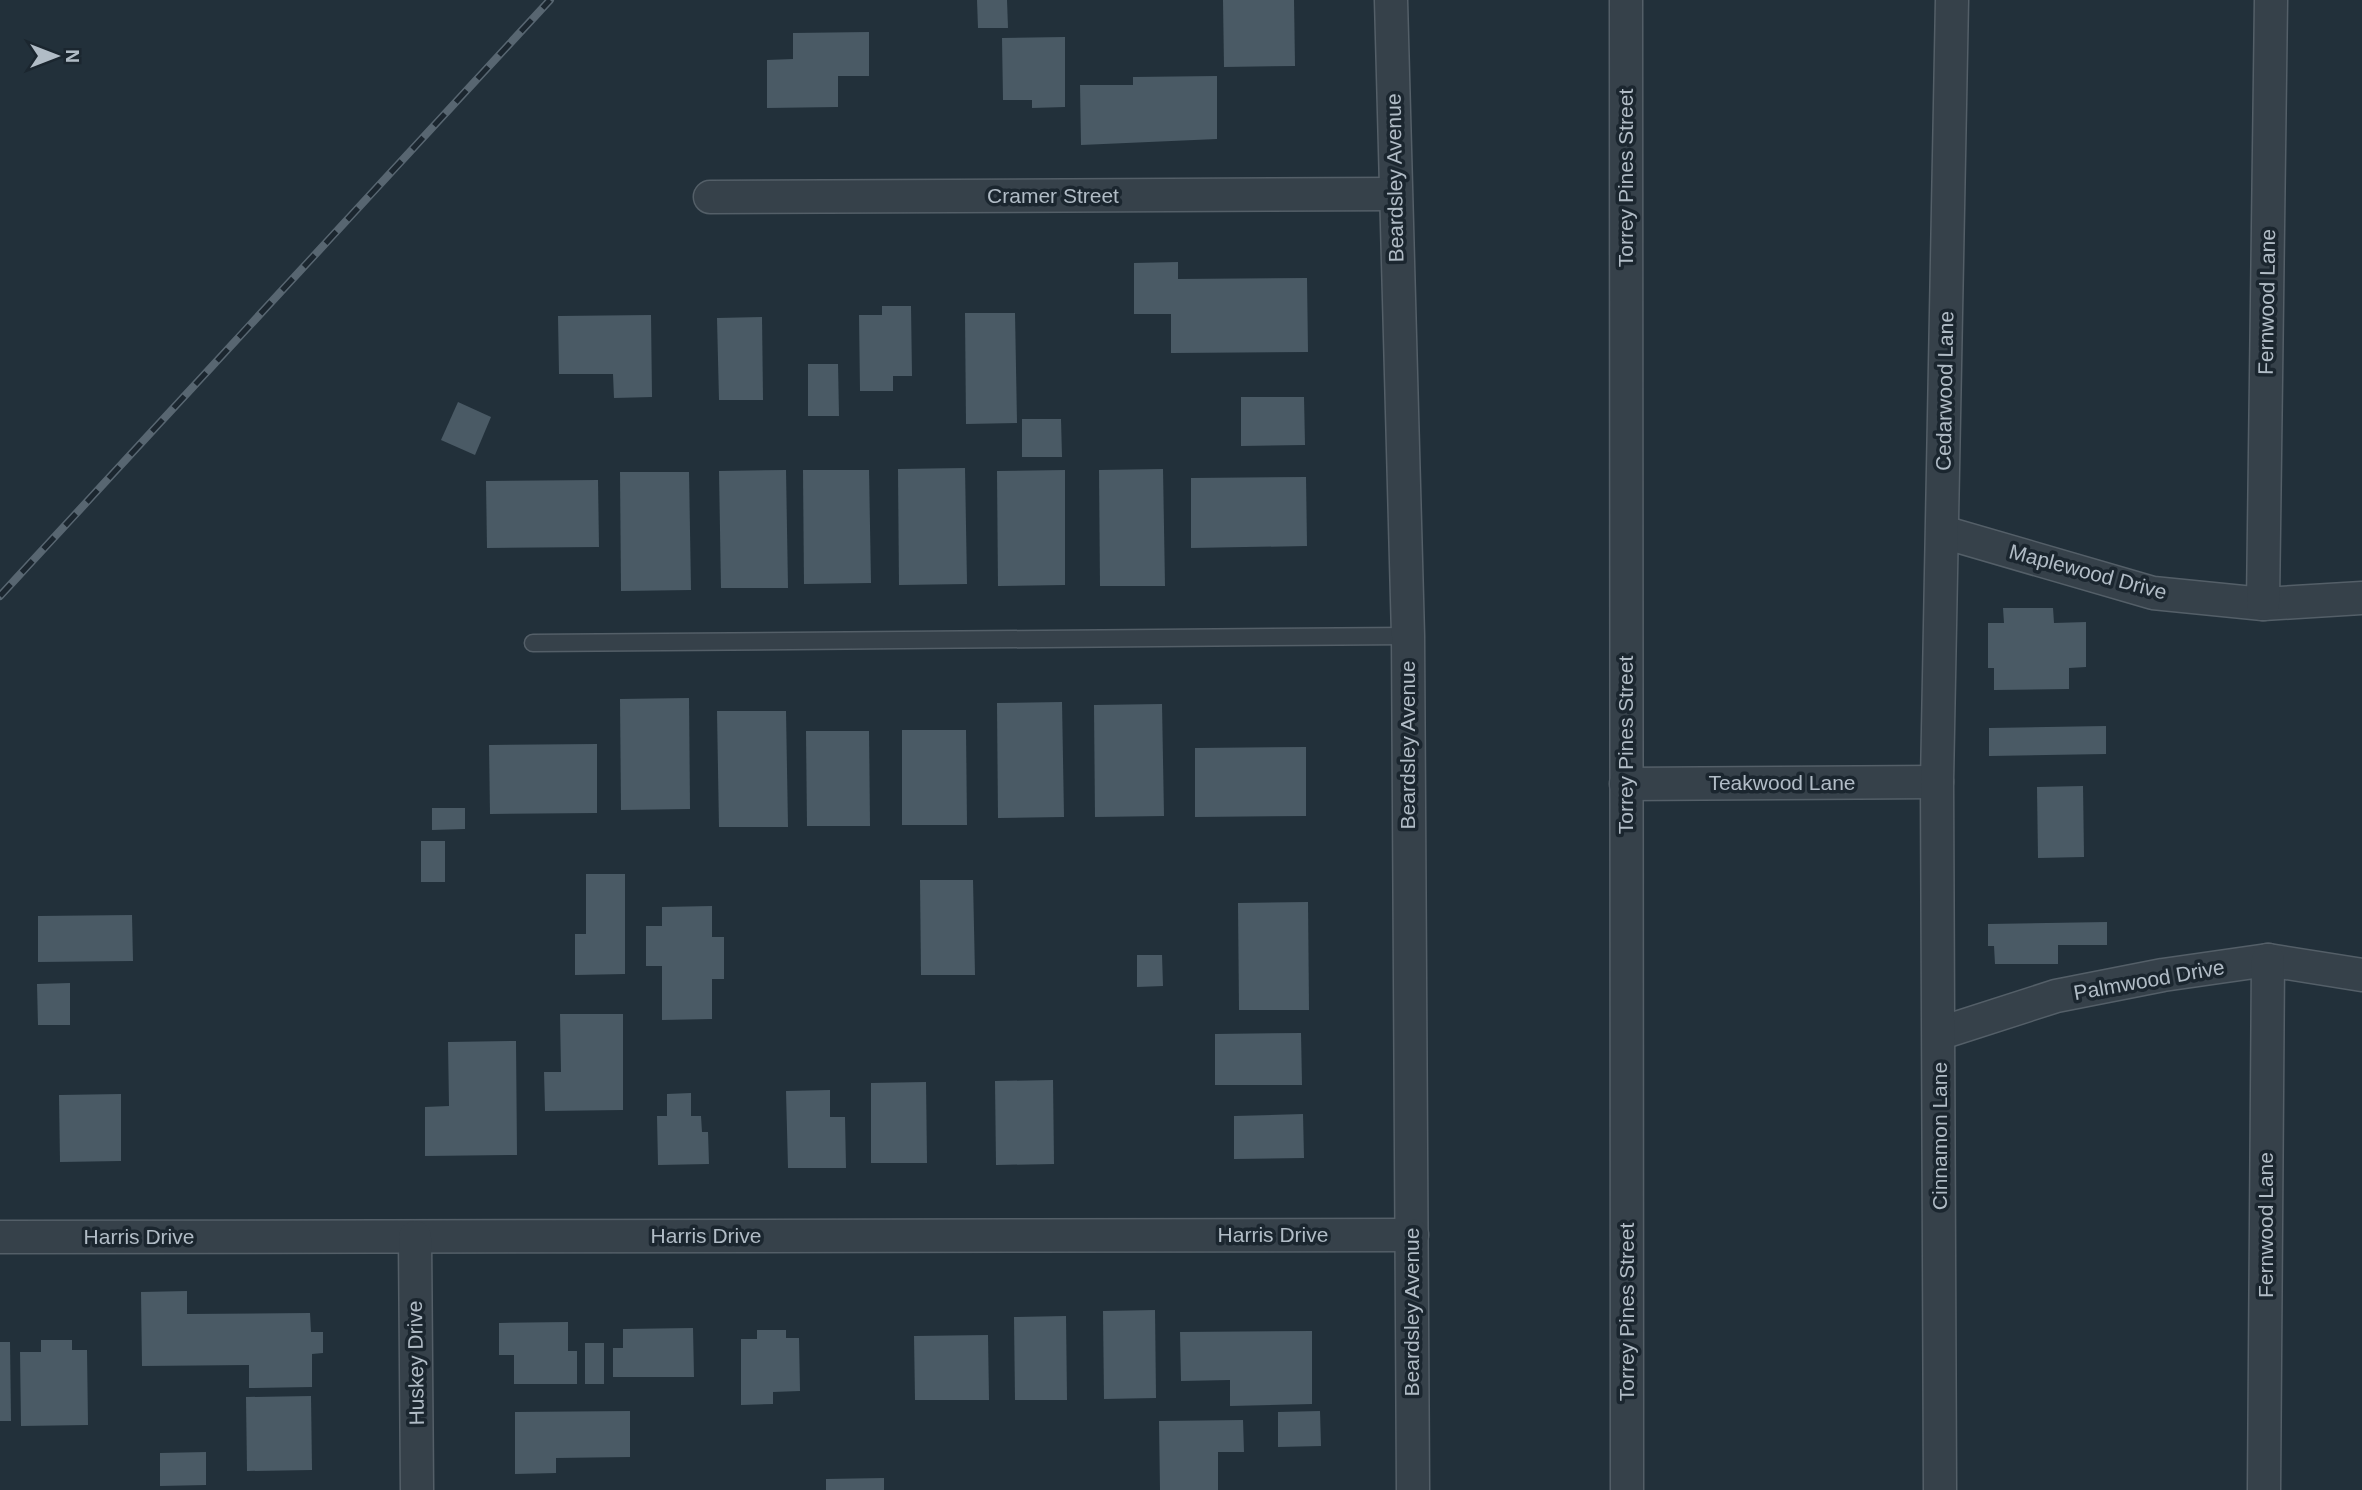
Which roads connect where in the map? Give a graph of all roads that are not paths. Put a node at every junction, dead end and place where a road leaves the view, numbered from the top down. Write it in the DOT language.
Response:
graph roads {
  1 [pos="1391,0"];
  2 [pos="1626,0"];
  3 [pos="1952,0"];
  4 [pos="2271,0"];
  5 [pos="1395,194"];
  6 [pos="710,197"];
  7 [pos="1943,532"];
  8 [pos="2362,598"];
  9 [pos="2263,604"];
  10 [pos="1408,636"];
  11 [pos="533,643"];
  12 [pos="1937,782"];
  13 [pos="1626,784"];
  14 [pos="2268,960"];
  15 [pos="2362,975"];
  16 [pos="1941,1033"];
  17 [pos="1412,1235"];
  18 [pos="0,1237"];
  19 [pos="415,1237"];
  20 [pos="417,1490"];
  21 [pos="1413,1490"];
  22 [pos="1627,1490"];
  23 [pos="1940,1490"];
  24 [pos="2264,1490"];
  1 -- 5 [label="street, Beardsley Avenue"];
  2 -- 13 [label="street, Torrey Pines Street"];
  3 -- 7 [label="street, Cedarwood Lane"];
  4 -- 9 [label="street, Fernwood Lane"];
  5 -- 6 [label="street, Cramer Street"];
  5 -- 10 [label="street, Beardsley Avenue"];
  7 -- 9 [label="street, Maplewood Drive"];
  7 -- 12 [label="street, Cedarwood Lane"];
  8 -- 9 [label="street, Maplewood Drive"];
  10 -- 11 [label="lane"];
  10 -- 17 [label="street, Beardsley Avenue"];
  12 -- 13 [label="street, Teakwood Lane"];
  12 -- 16 [label="street, Cinnamon Lane"];
  13 -- 22 [label="street, Torrey Pines Street"];
  14 -- 15 [label="street, Palmwood Drive"];
  14 -- 16 [label="street, Palmwood Drive"];
  14 -- 24 [label="street, Fernwood Lane"];
  16 -- 23 [label="street, Cinnamon Lane"];
  17 -- 19 [label="street, Harris Drive"];
  17 -- 21 [label="street, Beardsley Avenue"];
  18 -- 19 [label="street, Harris Drive"];
  19 -- 20 [label="street, Huskey Drive"];
}
